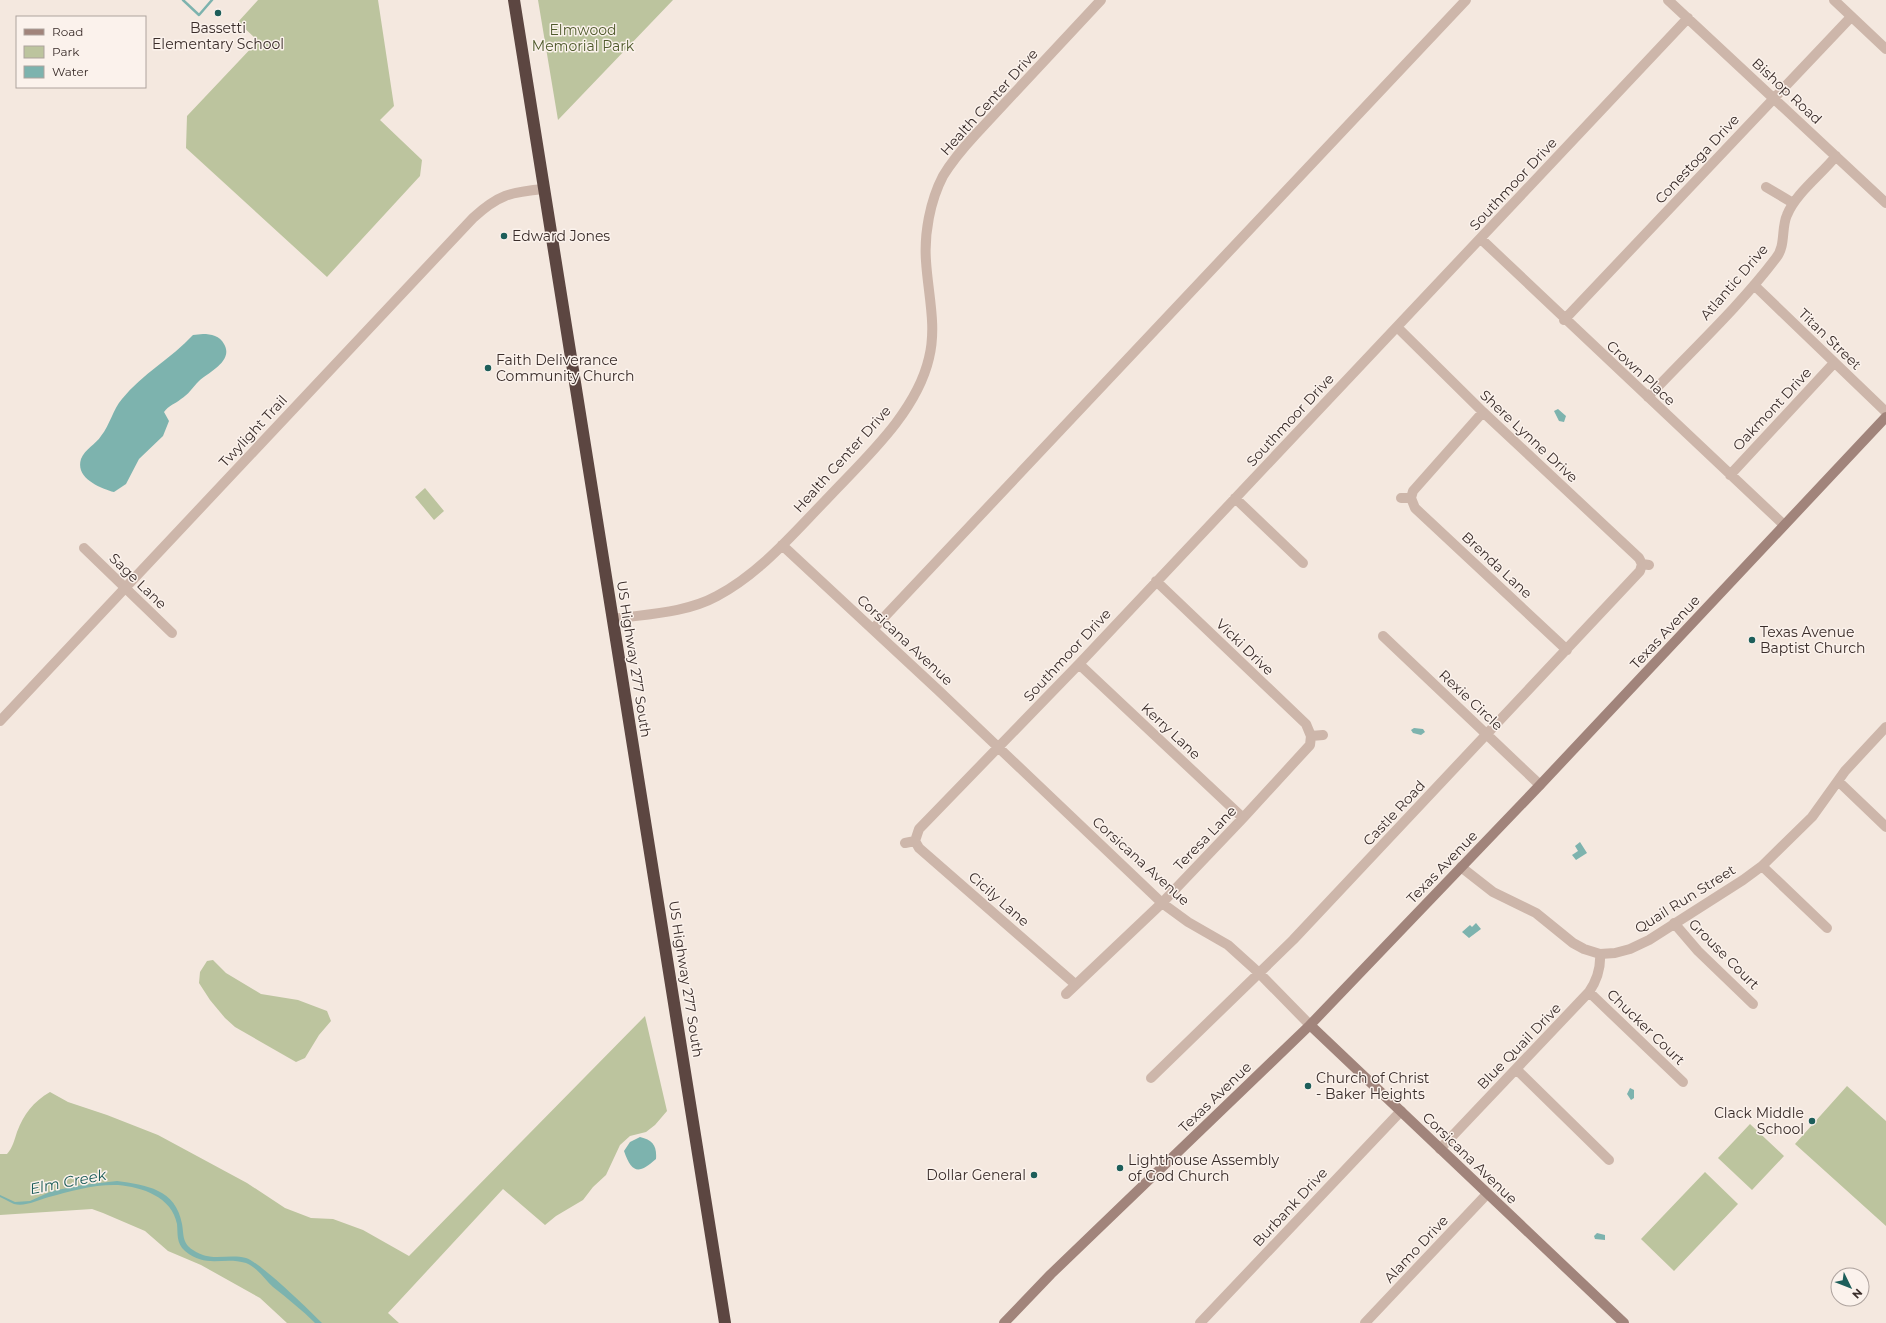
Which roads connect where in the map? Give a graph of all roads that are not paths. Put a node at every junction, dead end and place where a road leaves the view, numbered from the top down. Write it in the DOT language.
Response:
graph roads {
  1 [pos="514,0"];
  2 [pos="1101,0"];
  3 [pos="1466,0"];
  4 [pos="1668,0"];
  5 [pos="1834,0"];
  6 [pos="1851,17"];
  7 [pos="1688,18"];
  8 [pos="1886,49"];
  9 [pos="1774,98"];
  10 [pos="1836,156"];
  11 [pos="1766,187"];
  12 [pos="544,189"];
  13 [pos="1793,203"];
  14 [pos="1886,203"];
  15 [pos="1481,240"];
  16 [pos="1754,285"];
  17 [pos="1564,320"];
  18 [pos="1397,327"];
  19 [pos="1834,363"];
  20 [pos="1648,397"];
  21 [pos="1483,412"];
  22 [pos="1886,412"];
  23 [pos="1886,417"];
  24 [pos="1730,475"];
  25 [pos="1235,498"];
  26 [pos="1784,525"];
  27 [pos="782,545"];
  28 [pos="84,548"];
  29 [pos="1303,563"];
  30 [pos="1645,564"];
  31 [pos="1156,581"];
  32 [pos="124,588"];
  33 [pos="613,619"];
  34 [pos="873,629"];
  35 [pos="172,633"];
  36 [pos="1383,636"];
  37 [pos="1567,650"];
  38 [pos="1079,664"];
  39 [pos="0,721"];
  40 [pos="1886,727"];
  41 [pos="1487,734"];
  42 [pos="1311,736"];
  43 [pos="1323,736"];
  44 [pos="998,747"];
  45 [pos="1838,781"];
  46 [pos="1540,785"];
  47 [pos="1243,818"];
  48 [pos="1886,827"];
  49 [pos="910,842"];
  50 [pos="1762,866"];
  51 [pos="1461,867"];
  52 [pos="1162,903"];
  53 [pos="1674,924"];
  54 [pos="1827,928"];
  55 [pos="1600,954"];
  56 [pos="1259,973"];
  57 [pos="1075,984"];
  58 [pos="1589,992"];
  59 [pos="1066,994"];
  60 [pos="1754,1004"];
  61 [pos="1310,1025"];
  62 [pos="1516,1069"];
  63 [pos="1151,1078"];
  64 [pos="1683,1082"];
  65 [pos="1401,1111"];
  66 [pos="1440,1149"];
  67 [pos="1610,1160"];
  68 [pos="1487,1194"];
  69 [pos="725,1323"];
  70 [pos="1004,1323"];
  71 [pos="1200,1323"];
  72 [pos="1365,1323"];
  73 [pos="1624,1323"];
  1 -- 12 [label="highway, US Highway 277 South"];
  2 -- 27 [label="street, Health Center Drive"];
  3 -- 34 [label="street"];
  4 -- 7 [label="street, Bishop Road"];
  5 -- 6 [label="street"];
  6 -- 8 [label="street"];
  6 -- 9 [label="street, Conestoga Drive"];
  7 -- 9 [label="street, Bishop Road"];
  7 -- 15 [label="street, Southmoor Drive"];
  9 -- 10 [label="street, Bishop Road"];
  9 -- 17 [label="street, Conestoga Drive"];
  10 -- 13 [label="street, Atlantic Drive"];
  10 -- 14 [label="street, Bishop Road"];
  11 -- 13 [label="street"];
  12 -- 32 [label="street, Twylight Trail"];
  12 -- 33 [label="highway, US Highway 277 South"];
  13 -- 16 [label="street, Atlantic Drive"];
  15 -- 17 [label="street, Crown Place"];
  15 -- 18 [label="street, Southmoor Drive"];
  16 -- 19 [label="street, Titan Street"];
  16 -- 20 [label="street, Atlantic Drive"];
  17 -- 20 [label="street, Crown Place"];
  18 -- 21 [label="street, Shere Lynne Drive"];
  18 -- 25 [label="street, Southmoor Drive"];
  19 -- 22 [label="street, Titan Street"];
  19 -- 24 [label="street, Oakmont Drive"];
  20 -- 24 [label="street, Crown Place"];
  21 -- 30 [label="street, Shere Lynne Drive"];
  21 -- 37 [label="street, Brenda Lane"];
  23 -- 26 [label="street, Texas Avenue"];
  24 -- 26 [label="street, Crown Place"];
  25 -- 29 [label="street"];
  25 -- 31 [label="street, Southmoor Drive"];
  26 -- 46 [label="street, Texas Avenue"];
  27 -- 33 [label="street, Health Center Drive"];
  27 -- 34 [label="street, Corsicana Avenue"];
  28 -- 32 [label="street, Sage Lane"];
  30 -- 37 [label="street, Castle Road"];
  31 -- 38 [label="street, Southmoor Drive"];
  31 -- 42 [label="street, Vicki Drive"];
  32 -- 35 [label="street, Sage Lane"];
  32 -- 39 [label="street, Twylight Trail"];
  33 -- 69 [label="highway, US Highway 277 South"];
  34 -- 44 [label="street, Corsicana Avenue"];
  36 -- 41 [label="street, Rexie Circle"];
  37 -- 41 [label="street, Castle Road"];
  38 -- 44 [label="street, Southmoor Drive"];
  38 -- 47 [label="street, Kerry Lane"];
  40 -- 45 [label="street, Quail Run Street"];
  41 -- 46 [label="street, Rexie Circle"];
  41 -- 56 [label="street, Castle Road"];
  42 -- 43 [label="street"];
  42 -- 47 [label="street, Teresa Lane"];
  44 -- 49 [label="street, Southmoor Drive"];
  44 -- 52 [label="street, Corsicana Avenue"];
  45 -- 48 [label="street"];
  45 -- 50 [label="street, Quail Run Street"];
  46 -- 51 [label="street, Texas Avenue"];
  47 -- 52 [label="street, Teresa Lane"];
  49 -- 57 [label="street, Cicily Lane"];
  50 -- 53 [label="street, Quail Run Street"];
  50 -- 54 [label="street"];
  51 -- 55 [label="street, Quail Run Street"];
  51 -- 61 [label="street, Texas Avenue"];
  52 -- 56 [label="street, Corsicana Avenue"];
  52 -- 57 [label="street, Teresa Lane"];
  53 -- 55 [label="street, Quail Run Street"];
  53 -- 60 [label="street, Grouse Court"];
  55 -- 58 [label="street, Blue Quail Drive"];
  56 -- 61 [label="street, Corsicana Avenue"];
  56 -- 63 [label="street, Castle Road"];
  57 -- 59 [label="street, Teresa Lane"];
  58 -- 62 [label="street, Blue Quail Drive"];
  58 -- 64 [label="street, Chucker Court"];
  61 -- 65 [label="street, Corsicana Avenue"];
  61 -- 70 [label="street, Texas Avenue"];
  62 -- 66 [label="street, Blue Quail Drive"];
  62 -- 67 [label="street"];
  65 -- 66 [label="street, Corsicana Avenue"];
  65 -- 71 [label="street, Burbank Drive"];
  66 -- 68 [label="street, Corsicana Avenue"];
  68 -- 72 [label="street, Alamo Drive"];
  68 -- 73 [label="street, Corsicana Avenue"];
}
